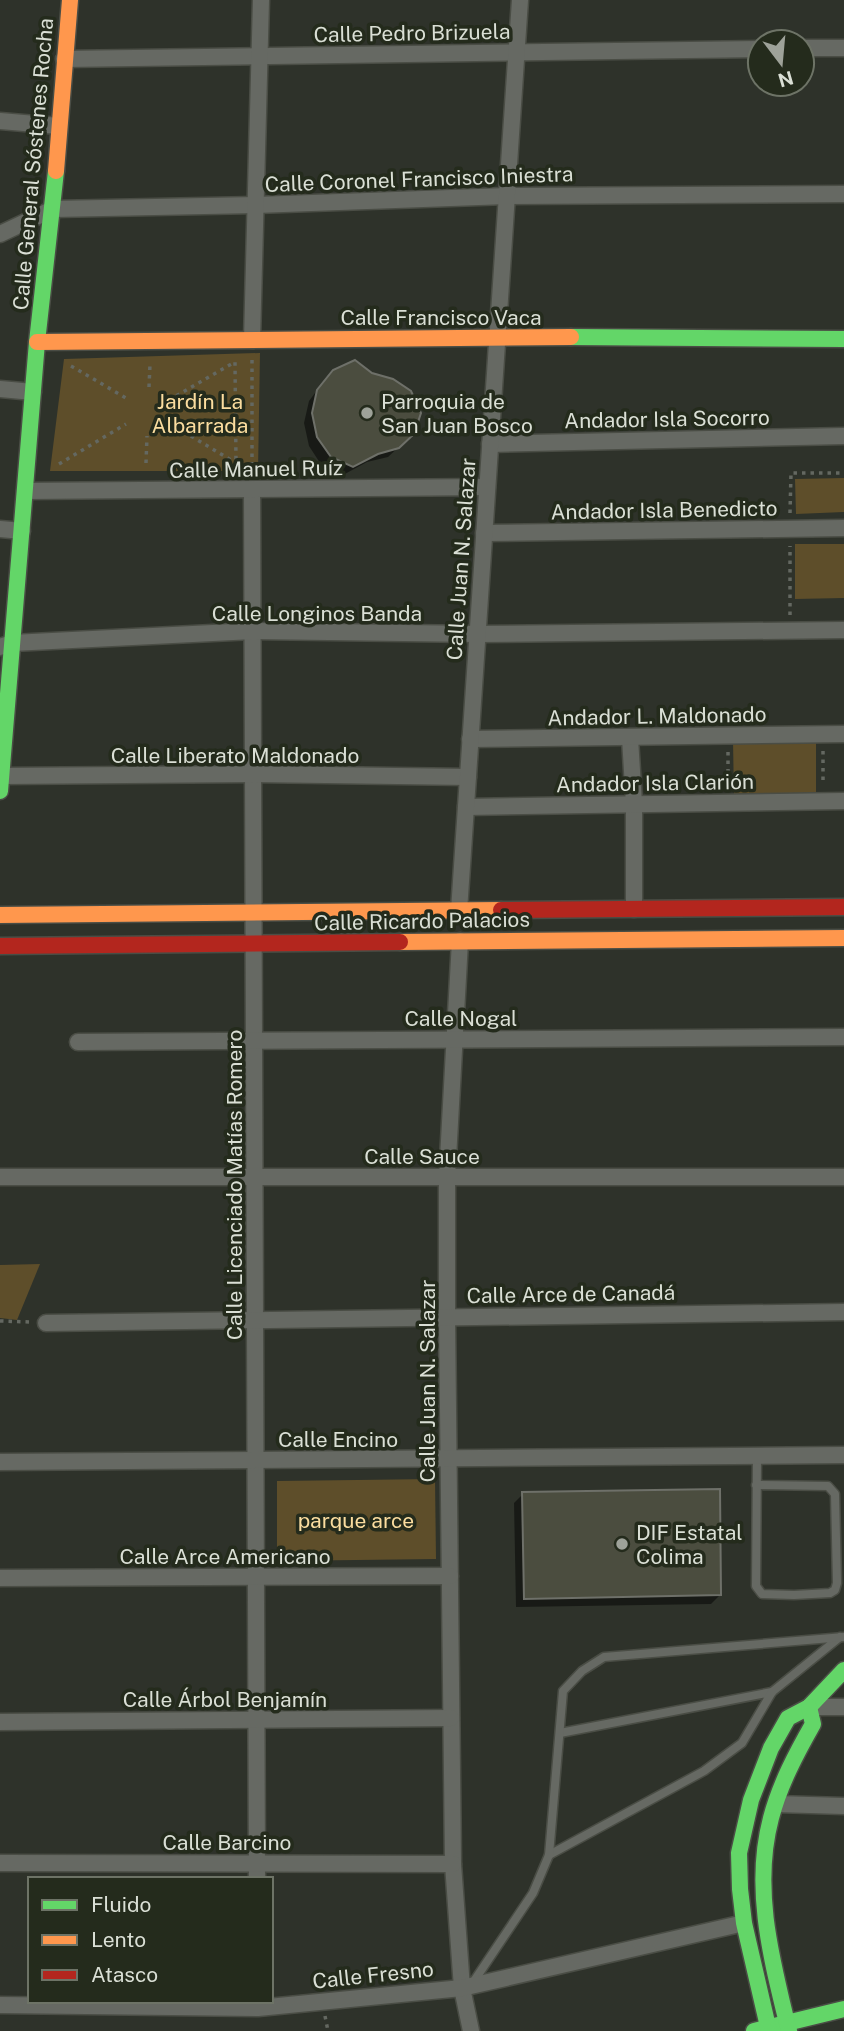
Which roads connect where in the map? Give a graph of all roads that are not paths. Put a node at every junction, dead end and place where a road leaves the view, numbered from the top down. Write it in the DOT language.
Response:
graph roads {
  1 [pos="70,0"];
  2 [pos="261,0"];
  3 [pos="520,0"];
  4 [pos="816,48"];
  5 [pos="844,48"];
  6 [pos="746,49"];
  7 [pos="516,52"];
  8 [pos="259,56"];
  9 [pos="64,59"];
  10 [pos="0,121"];
  11 [pos="59,126"];
  12 [pos="844,194"];
  13 [pos="507,196"];
  14 [pos="256,205"];
  15 [pos="53,209"];
  16 [pos="0,234"];
  17 [pos="497,337"];
  18 [pos="844,339"];
  19 [pos="253,340"];
  20 [pos="37,342"];
  21 [pos="0,389"];
  22 [pos="33,392"];
  23 [pos="844,436"];
  24 [pos="490,444"];
  25 [pos="487,487"];
  26 [pos="252,490"];
  27 [pos="25,491"];
  28 [pos="844,528"];
  29 [pos="0,529"];
  30 [pos="22,531"];
  31 [pos="484,533"];
  32 [pos="253,631"];
  33 [pos="844,631"];
  34 [pos="477,634"];
  35 [pos="6,645"];
  36 [pos="844,734"];
  37 [pos="630,738"];
  38 [pos="470,740"];
  39 [pos="253,774"];
  40 [pos="468,777"];
  41 [pos="1,784"];
  42 [pos="844,801"];
  43 [pos="634,804"];
  44 [pos="466,807"];
  45 [pos="844,907"];
  46 [pos="634,909"];
  47 [pos="459,911"];
  48 [pos="254,913"];
  49 [pos="0,915"];
  50 [pos="844,938"];
  51 [pos="460,941"];
  52 [pos="254,943"];
  53 [pos="0,946"];
  54 [pos="844,1037"];
  55 [pos="453,1039"];
  56 [pos="254,1040"];
  57 [pos="78,1042"];
  58 [pos="255,1176"];
  59 [pos="0,1177"];
  60 [pos="447,1177"];
  61 [pos="844,1177"];
  62 [pos="844,1312"];
  63 [pos="447,1317"];
  64 [pos="255,1320"];
  65 [pos="46,1323"];
  66 [pos="844,1455"];
  67 [pos="757,1457"];
  68 [pos="449,1459"];
  69 [pos="256,1460"];
  70 [pos="0,1462"];
  71 [pos="756,1485"];
  72 [pos="450,1576"];
  73 [pos="256,1577"];
  74 [pos="0,1578"];
  75 [pos="842,1637"];
  76 [pos="844,1670"];
  77 [pos="772,1692"];
  78 [pos="809,1707"];
  79 [pos="844,1707"];
  80 [pos="451,1718"];
  81 [pos="257,1719"];
  82 [pos="0,1722"];
  83 [pos="559,1733"];
  84 [pos="776,1804"];
  85 [pos="844,1806"];
  86 [pos="549,1855"];
  87 [pos="0,1863"];
  88 [pos="453,1864"];
  89 [pos="257,1871"];
  90 [pos="744,1923"];
  91 [pos="466,1987"];
  92 [pos="273,2003"];
  93 [pos="258,2004"];
  94 [pos="0,2005"];
  95 [pos="844,2009"];
  96 [pos="788,2027"];
  97 [pos="764,2030"];
  98 [pos="471,2031"];
  1 -- 9 [label="street, Calle General Sóstenes Rocha"];
  2 -- 8 [label="street"];
  3 -- 7 [label="street, Calle Juan N. Salazar"];
  4 -- 5 [label="street"];
  6 -- 7 [label="street, Calle Pedro Brizuela"];
  7 -- 8 [label="street, Calle Pedro Brizuela"];
  7 -- 13 [label="street, Calle Juan N. Salazar"];
  8 -- 9 [label="street, Calle Pedro Brizuela"];
  8 -- 14 [label="street"];
  9 -- 11 [label="street, Calle General Sóstenes Rocha"];
  10 -- 11 [label="street"];
  11 -- 15 [label="street, Calle General Sóstenes Rocha"];
  12 -- 13 [label="street, Calle Coronel Francisco Iniestra"];
  13 -- 14 [label="street, Calle Coronel Francisco Iniestra"];
  13 -- 17 [label="street, Calle Juan N. Salazar"];
  14 -- 15 [label="street, Calle Coronel Francisco Iniestra"];
  14 -- 19 [label="street"];
  15 -- 16 [label="street, Calle Coronel Francisco Iniestra"];
  15 -- 20 [label="street, Calle General Sóstenes Rocha"];
  17 -- 18 [label="street, Calle Francisco Vaca"];
  17 -- 19 [label="street, Calle Francisco Vaca"];
  17 -- 24 [label="street, Calle Juan N. Salazar"];
  19 -- 20 [label="street, Calle Francisco Vaca"];
  20 -- 22 [label="street, Calle General Sóstenes Rocha"];
  21 -- 22 [label="street"];
  22 -- 27 [label="street, Calle General Sóstenes Rocha"];
  23 -- 24 [label="street, Andador Isla Socorro"];
  24 -- 25 [label="street, Calle Juan N. Salazar"];
  25 -- 26 [label="street, Calle Manuel Ruíz"];
  25 -- 31 [label="street, Calle Juan N. Salazar"];
  26 -- 27 [label="street, Calle Manuel Ruíz"];
  26 -- 32 [label="street, Calle Licenciado Matías Romero"];
  27 -- 30 [label="street, Calle General Sóstenes Rocha"];
  28 -- 31 [label="street, Andador Isla Benedicto"];
  29 -- 30 [label="street"];
  30 -- 35 [label="street, Calle General Sóstenes Rocha"];
  31 -- 34 [label="street, Calle Juan N. Salazar"];
  32 -- 34 [label="street, Calle Longinos Banda"];
  32 -- 35 [label="street, Calle Longinos Banda"];
  32 -- 39 [label="street, Calle Licenciado Matías Romero"];
  33 -- 34 [label="street, Calle Longinos Banda"];
  34 -- 38 [label="street, Calle Juan N. Salazar"];
  35 -- 41 [label="street, Calle General Sóstenes Rocha"];
  36 -- 37 [label="street, Andador L. Maldonado"];
  37 -- 38 [label="street, Andador L. Maldonado"];
  37 -- 43 [label="street"];
  38 -- 40 [label="street, Calle Juan N. Salazar"];
  39 -- 40 [label="street, Calle Liberato Maldonado"];
  39 -- 41 [label="street, Calle Liberato Maldonado"];
  39 -- 48 [label="street, Calle Licenciado Matías Romero"];
  40 -- 44 [label="street, Calle Juan N. Salazar"];
  42 -- 43 [label="street, Andador Isla Clarión"];
  43 -- 44 [label="street, Andador Isla Clarión"];
  43 -- 46 [label="street"];
  44 -- 47 [label="street, Calle Juan N. Salazar"];
  45 -- 46 [label="street, Calle Ricardo Palacios"];
  46 -- 47 [label="street, Calle Ricardo Palacios"];
  47 -- 48 [label="street, Calle Ricardo Palacios"];
  48 -- 49 [label="street, Calle Ricardo Palacios"];
  48 -- 52 [label="street, Calle Licenciado Matías Romero"];
  50 -- 51 [label="street, Calle Ricardo Palacios"];
  51 -- 52 [label="street, Calle Ricardo Palacios"];
  51 -- 55 [label="street, Calle Juan N. Salazar"];
  52 -- 53 [label="street, Calle Ricardo Palacios"];
  52 -- 56 [label="street, Calle Licenciado Matías Romero"];
  54 -- 55 [label="street, Calle Nogal"];
  55 -- 56 [label="street, Calle Nogal"];
  55 -- 60 [label="street, Calle Juan N. Salazar"];
  56 -- 57 [label="street, Calle Nogal"];
  56 -- 58 [label="street, Calle Licenciado Matías Romero"];
  58 -- 59 [label="street, Calle Sauce"];
  58 -- 60 [label="street, Calle Sauce"];
  58 -- 64 [label="street, Calle Licenciado Matías Romero"];
  60 -- 61 [label="street, Calle Sauce"];
  60 -- 63 [label="street, Calle Juan N. Salazar"];
  62 -- 63 [label="street, Calle Arce de Canadá"];
  63 -- 64 [label="street, Calle Arce de Canadá"];
  63 -- 68 [label="street, Calle Juan N. Salazar"];
  64 -- 65 [label="street, Calle Arce de Canadá"];
  64 -- 69 [label="street, Calle Licenciado Matías Romero"];
  66 -- 67 [label="street, Calle Encino"];
  67 -- 68 [label="street, Calle Encino"];
  67 -- 71 [label="lane"];
  68 -- 69 [label="street, Calle Encino"];
  68 -- 72 [label="street, Calle Juan N. Salazar"];
  69 -- 70 [label="street, Calle Encino"];
  69 -- 73 [label="street, Calle Licenciado Matías Romero"];
  71 -- 71 [label="lane"];
  72 -- 73 [label="street, Calle Arce Americano"];
  72 -- 80 [label="street, Calle Juan N. Salazar"];
  73 -- 74 [label="street, Calle Arce Americano"];
  73 -- 81 [label="street, Calle Licenciado Matías Romero"];
  75 -- 77 [label="lane"];
  75 -- 83 [label="lane"];
  76 -- 78 [label="street"];
  77 -- 83 [label="lane"];
  77 -- 86 [label="lane"];
  78 -- 79 [label="street"];
  78 -- 84 [label="street"];
  78 -- 90 [label="street"];
  80 -- 81 [label="street, Calle Árbol Benjamín"];
  80 -- 88 [label="street, Calle Juan N. Salazar"];
  81 -- 82 [label="street, Calle Árbol Benjamín"];
  81 -- 89 [label="street, Calle Licenciado Matías Romero"];
  83 -- 86 [label="lane"];
  84 -- 85 [label="street"];
  84 -- 96 [label="street"];
  86 -- 91 [label="lane"];
  87 -- 89 [label="street, Calle Barcino"];
  88 -- 89 [label="street, Calle Barcino"];
  88 -- 91 [label="street, Calle Juan N. Salazar"];
  90 -- 91 [label="street, Calle Fresno"];
  90 -- 97 [label="street"];
  91 -- 92 [label="street, Calle Fresno"];
  91 -- 98 [label="street, Calle Juan N. Salazar"];
  93 -- 94 [label="street, Calle Fresno"];
  95 -- 96 [label="street"];
  96 -- 97 [label="street"];
}
